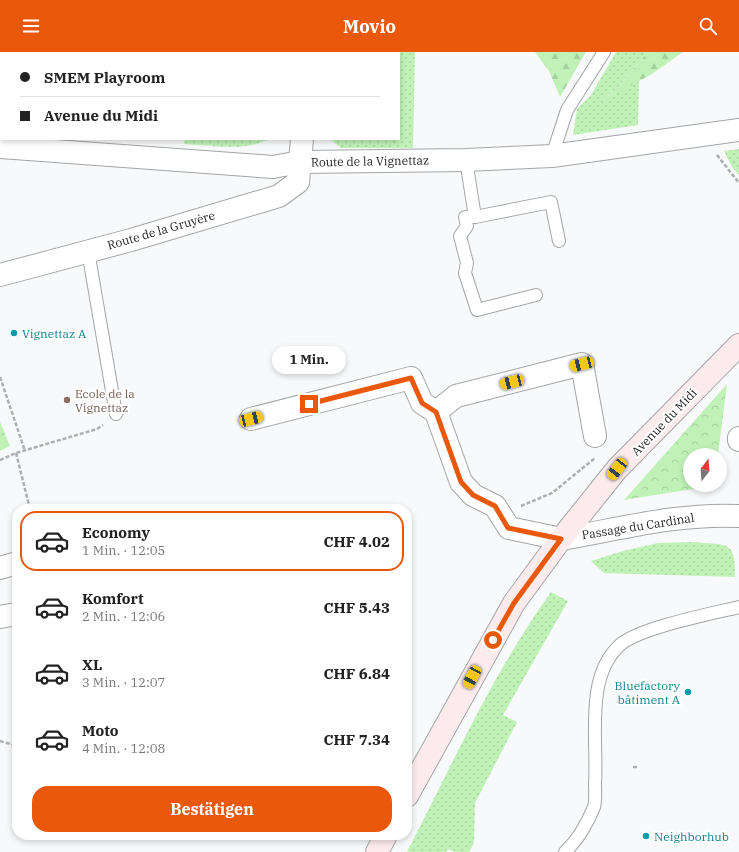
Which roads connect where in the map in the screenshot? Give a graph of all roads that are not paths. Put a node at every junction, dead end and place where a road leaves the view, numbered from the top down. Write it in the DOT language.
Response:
graph roads {
  1 [pos="604,52"];
  2 [pos="739,130"];
  3 [pos="302,140"];
  4 [pos="0,147"];
  5 [pos="552,156"];
  6 [pos="466,160"];
  7 [pos="300,162"];
  8 [pos="475,217"];
  9 [pos="559,241"];
  10 [pos="88,251"];
  11 [pos="0,275"];
  12 [pos="536,295"];
  13 [pos="739,345"];
  14 [pos="436,412"];
  15 [pos="116,414"];
  16 [pos="251,419"];
  17 [pos="595,436"];
  18 [pos="739,516"];
  19 [pos="561,539"];
  20 [pos="12,564"];
  21 [pos="0,568"];
  22 [pos="739,607"];
  23 [pos="12,615"];
  24 [pos="0,617"];
  25 [pos="412,787"];
  26 [pos="383,840"];
  27 [pos="377,852"];
  28 [pos="565,852"];
  1 -- 5 [label="lane"];
  2 -- 5 [label="street, Route de la Vignettaz"];
  3 -- 7 [label="street, Route de la Gruyère"];
  4 -- 7 [label="street, Route de la Vignettaz"];
  5 -- 6 [label="street, Route de la Vignettaz"];
  6 -- 7 [label="street, Route de la Vignettaz"];
  6 -- 8 [label="lane"];
  7 -- 10 [label="street, Route de la Gruyère"];
  8 -- 9 [label="lane"];
  8 -- 12 [label="lane"];
  10 -- 11 [label="street, Route de la Gruyère"];
  10 -- 15 [label="lane"];
  13 -- 19 [label="main road, Avenue du Midi"];
  14 -- 16 [label="street"];
  14 -- 17 [label="street"];
  14 -- 19 [label="street"];
  18 -- 19 [label="street, Passage du Cardinal"];
  19 -- 25 [label="main road, Avenue du Midi"];
  20 -- 21 [label="street"];
  22 -- 28 [label="lane"];
  23 -- 24 [label="street"];
  26 -- 27 [label="main road"];
}
